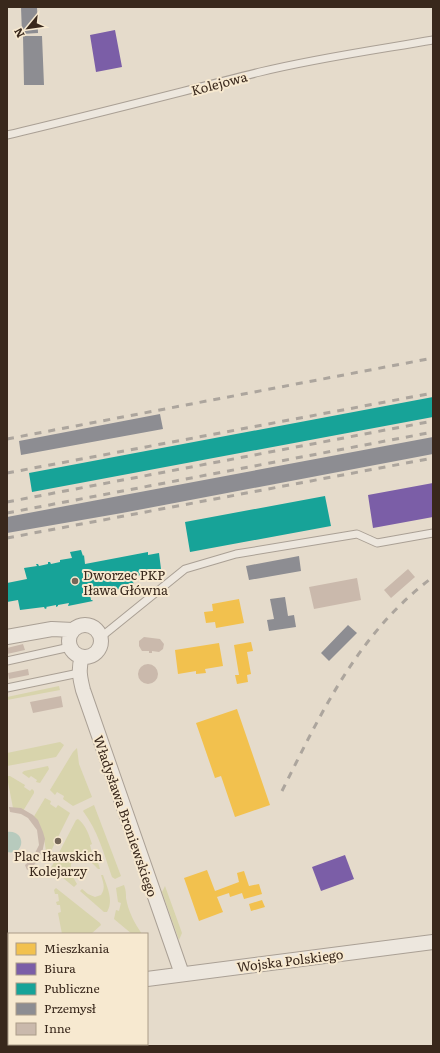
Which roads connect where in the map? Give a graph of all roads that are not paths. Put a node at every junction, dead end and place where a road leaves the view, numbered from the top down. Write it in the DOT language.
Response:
graph roads {
  1 [pos="433,40"];
  2 [pos="7,135"];
  3 [pos="433,533"];
  4 [pos="73,630"];
  5 [pos="7,637"];
  6 [pos="101,637"];
  7 [pos="70,647"];
  8 [pos="82,657"];
  9 [pos="7,660"];
  10 [pos="79,673"];
  11 [pos="7,688"];
  12 [pos="433,942"];
  13 [pos="182,974"];
  14 [pos="148,979"];
  1 -- 2 [label="lane, Kolejowa"];
  3 -- 6 [label="lane"];
  4 -- 5 [label="street"];
  4 -- 6 [label="street"];
  4 -- 7 [label="street"];
  6 -- 8 [label="street"];
  7 -- 8 [label="street"];
  7 -- 9 [label="lane"];
  8 -- 10 [label="street, Władysława Broniewskiego"];
  10 -- 11 [label="lane"];
  10 -- 13 [label="street, Władysława Broniewskiego"];
  12 -- 13 [label="street, Wojska Polskiego"];
  13 -- 14 [label="street, Wojska Polskiego"];
}
